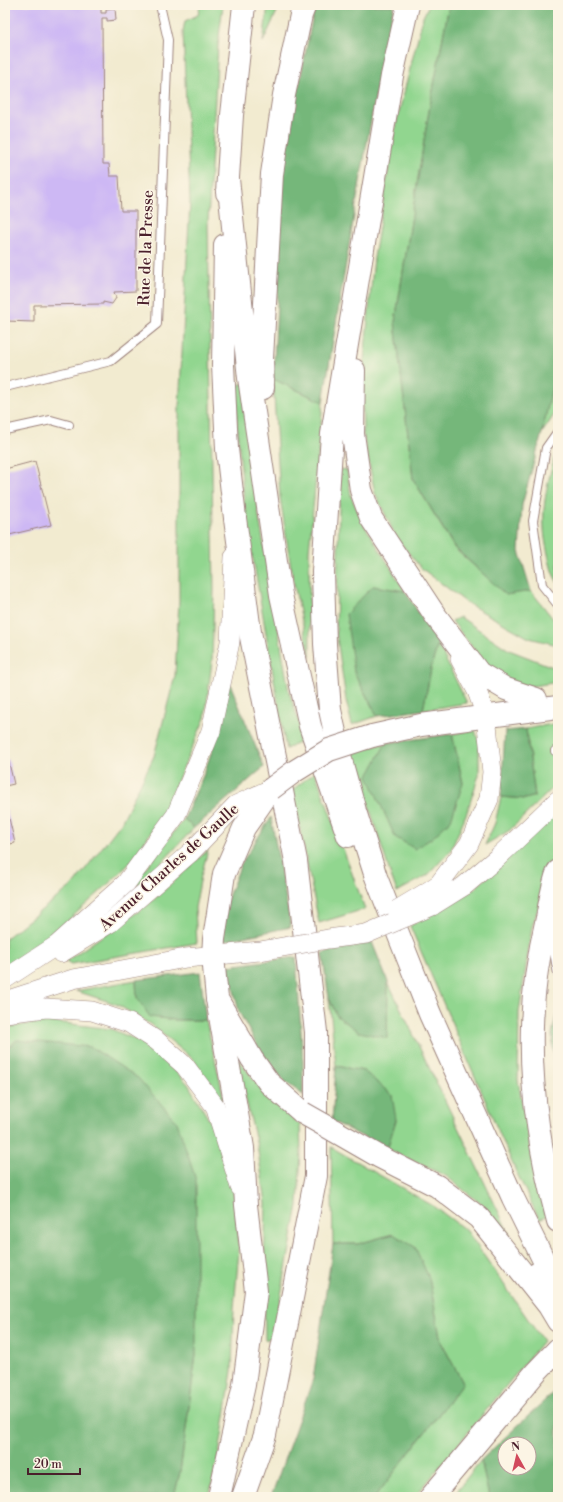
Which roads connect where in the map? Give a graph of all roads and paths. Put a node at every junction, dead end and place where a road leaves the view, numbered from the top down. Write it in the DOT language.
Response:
graph roads {
  1 [pos="160,5"];
  2 [pos="244,5"];
  3 [pos="305,5"];
  4 [pos="408,5"];
  5 [pos="416,5"];
  6 [pos="392,76"];
  7 [pos="228,179"];
  8 [pos="356,288"];
  9 [pos="5,387"];
  10 [pos="68,425"];
  11 [pos="5,430"];
  12 [pos="558,431"];
  13 [pos="235,518"];
  14 [pos="270,524"];
  15 [pos="558,605"];
  16 [pos="434,614"];
  17 [pos="558,695"];
  18 [pos="536,699"];
  19 [pos="558,707"];
  20 [pos="516,713"];
  21 [pos="486,716"];
  22 [pos="271,789"];
  23 [pos="558,800"];
  24 [pos="558,871"];
  25 [pos="429,899"];
  26 [pos="547,915"];
  27 [pos="213,956"];
  28 [pos="558,974"];
  29 [pos="5,979"];
  30 [pos="5,983"];
  31 [pos="217,999"];
  32 [pos="5,1001"];
  33 [pos="5,1013"];
  34 [pos="246,1205"];
  35 [pos="558,1221"];
  36 [pos="555,1305"];
  37 [pos="558,1349"];
  38 [pos="219,1497"];
  39 [pos="243,1497"];
  40 [pos="432,1497"];
  1 -- 9 [label="lane, Rue de la Presse"];
  2 -- 7 [label="main road"];
  3 -- 14 [label="main road"];
  4 -- 6 [label="main road"];
  5 -- 6 [label="main road"];
  6 -- 8 [label="main road"];
  7 -- 13 [label="main road"];
  7 -- 14 [label="main road"];
  8 -- 16 [label="main road"];
  8 -- 36 [label="main road"];
  10 -- 11 [label="lane"];
  12 -- 15 [label="lane"];
  13 -- 29 [label="street, Avenue Charles de Gaulle"];
  13 -- 39 [label="main road"];
  14 -- 36 [label="main road"];
  16 -- 18 [label="main road"];
  16 -- 21 [label="street"];
  17 -- 18 [label="main road"];
  18 -- 20 [label="main road"];
  19 -- 20 [label="main road"];
  20 -- 21 [label="main road"];
  21 -- 22 [label="main road, bridge"];
  21 -- 25 [label="street"];
  22 -- 27 [label="main road"];
  22 -- 30 [label="street, Avenue Charles de Gaulle"];
  23 -- 25 [label="street"];
  24 -- 26 [label="main road"];
  25 -- 27 [label="street, bridge"];
  26 -- 28 [label="lane"];
  26 -- 35 [label="main road"];
  27 -- 31 [label="main road"];
  27 -- 32 [label="street"];
  31 -- 34 [label="main road"];
  31 -- 36 [label="main road, bridge"];
  33 -- 34 [label="street"];
  34 -- 38 [label="main road"];
  37 -- 40 [label="main road"];
}
